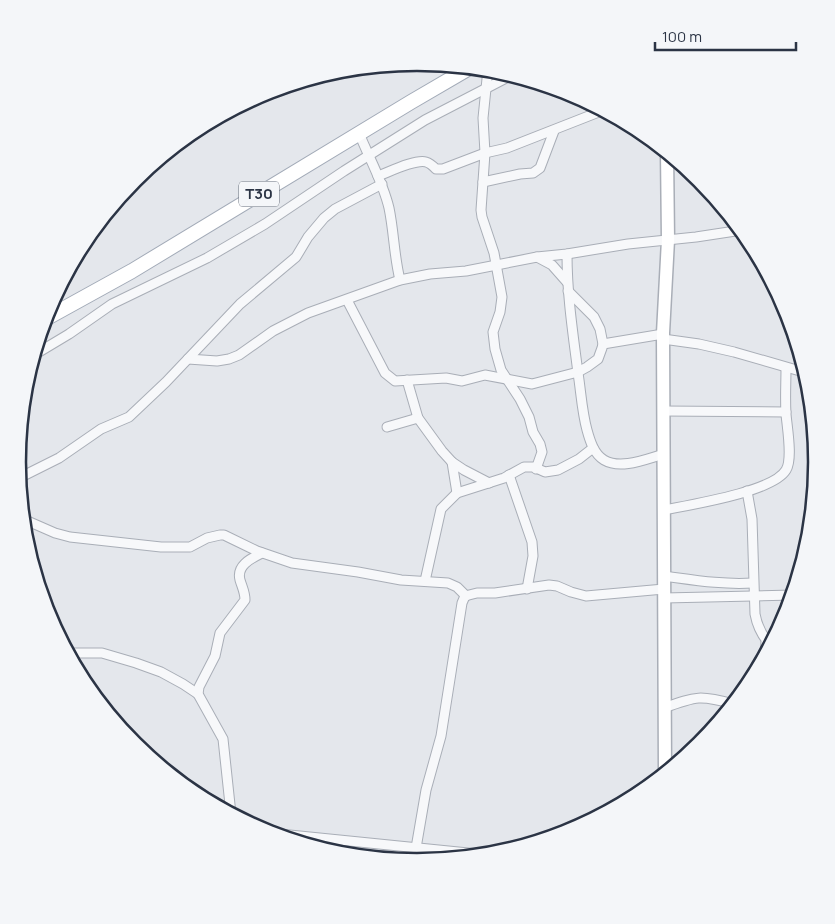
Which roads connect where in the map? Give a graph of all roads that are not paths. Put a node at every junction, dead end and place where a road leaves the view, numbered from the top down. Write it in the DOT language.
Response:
graph roads {
  1 [pos="460,73"];
  2 [pos="487,77"];
  3 [pos="503,80"];
  4 [pos="486,89"];
  5 [pos="596,114"];
  6 [pos="554,131"];
  7 [pos="359,134"];
  8 [pos="485,153"];
  9 [pos="368,156"];
  10 [pos="667,161"];
  11 [pos="380,180"];
  12 [pos="483,182"];
  13 [pos="733,231"];
  14 [pos="668,240"];
  15 [pos="567,254"];
  16 [pos="537,257"];
  17 [pos="497,266"];
  18 [pos="400,280"];
  19 [pos="567,286"];
  20 [pos="347,300"];
  21 [pos="56,313"];
  22 [pos="663,336"];
  23 [pos="603,344"];
  24 [pos="43,349"];
  25 [pos="188,359"];
  26 [pos="786,368"];
  27 [pos="797,371"];
  28 [pos="578,372"];
  29 [pos="506,379"];
  30 [pos="407,380"];
  31 [pos="663,410"];
  32 [pos="786,412"];
  33 [pos="418,418"];
  34 [pos="387,427"];
  35 [pos="593,448"];
  36 [pos="664,454"];
  37 [pos="452,462"];
  38 [pos="536,469"];
  39 [pos="26,474"];
  40 [pos="510,475"];
  41 [pos="490,483"];
  42 [pos="747,491"];
  43 [pos="457,494"];
  44 [pos="664,510"];
  45 [pos="32,523"];
  46 [pos="262,553"];
  47 [pos="425,581"];
  48 [pos="753,583"];
  49 [pos="664,588"];
  50 [pos="527,589"];
  51 [pos="785,595"];
  52 [pos="466,596"];
  53 [pos="754,596"];
  54 [pos="767,636"];
  55 [pos="77,654"];
  56 [pos="198,694"];
  57 [pos="726,702"];
  58 [pos="664,708"];
  59 [pos="664,765"];
  60 [pos="230,805"];
  61 [pos="328,843"];
  62 [pos="416,848"];
  63 [pos="451,851"];
  1 -- 7 [label="main road, T30"];
  2 -- 4 [label="street"];
  3 -- 4 [label="street"];
  4 -- 8 [label="street"];
  4 -- 9 [label="street"];
  5 -- 6 [label="street"];
  6 -- 8 [label="street"];
  6 -- 12 [label="street"];
  7 -- 9 [label="street"];
  7 -- 21 [label="main road, T30"];
  8 -- 11 [label="street"];
  8 -- 12 [label="street"];
  9 -- 11 [label="street"];
  9 -- 24 [label="street"];
  10 -- 14 [label="street"];
  11 -- 18 [label="street"];
  11 -- 25 [label="street"];
  12 -- 17 [label="street"];
  13 -- 14 [label="street"];
  14 -- 15 [label="street"];
  14 -- 22 [label="street"];
  15 -- 16 [label="street"];
  15 -- 19 [label="street"];
  16 -- 17 [label="street"];
  16 -- 19 [label="street"];
  17 -- 18 [label="street"];
  17 -- 29 [label="street"];
  18 -- 20 [label="street"];
  19 -- 23 [label="street"];
  19 -- 28 [label="street"];
  20 -- 25 [label="street"];
  20 -- 30 [label="street"];
  22 -- 23 [label="street"];
  22 -- 26 [label="street"];
  22 -- 31 [label="street"];
  23 -- 28 [label="street"];
  25 -- 39 [label="street"];
  26 -- 27 [label="street"];
  26 -- 32 [label="street"];
  28 -- 29 [label="street"];
  28 -- 35 [label="street"];
  29 -- 30 [label="street"];
  29 -- 38 [label="street"];
  30 -- 33 [label="street"];
  31 -- 32 [label="street"];
  31 -- 36 [label="street"];
  32 -- 42 [label="street"];
  33 -- 34 [label="street"];
  33 -- 37 [label="street"];
  35 -- 36 [label="street"];
  35 -- 38 [label="street"];
  36 -- 44 [label="street"];
  37 -- 41 [label="street"];
  37 -- 43 [label="street"];
  38 -- 40 [label="street"];
  40 -- 41 [label="street"];
  40 -- 50 [label="street"];
  41 -- 43 [label="street"];
  42 -- 44 [label="street"];
  42 -- 48 [label="street"];
  43 -- 47 [label="street"];
  44 -- 49 [label="street"];
  45 -- 46 [label="street"];
  46 -- 47 [label="street"];
  46 -- 56 [label="street"];
  47 -- 52 [label="street"];
  48 -- 49 [label="street"];
  48 -- 53 [label="street"];
  49 -- 50 [label="street"];
  49 -- 53 [label="street"];
  49 -- 58 [label="street"];
  50 -- 52 [label="street"];
  51 -- 53 [label="street"];
  52 -- 62 [label="street"];
  53 -- 54 [label="street"];
  55 -- 56 [label="street"];
  56 -- 60 [label="street"];
  57 -- 58 [label="street"];
  58 -- 59 [label="street"];
  61 -- 62 [label="street"];
  62 -- 63 [label="street"];
}
